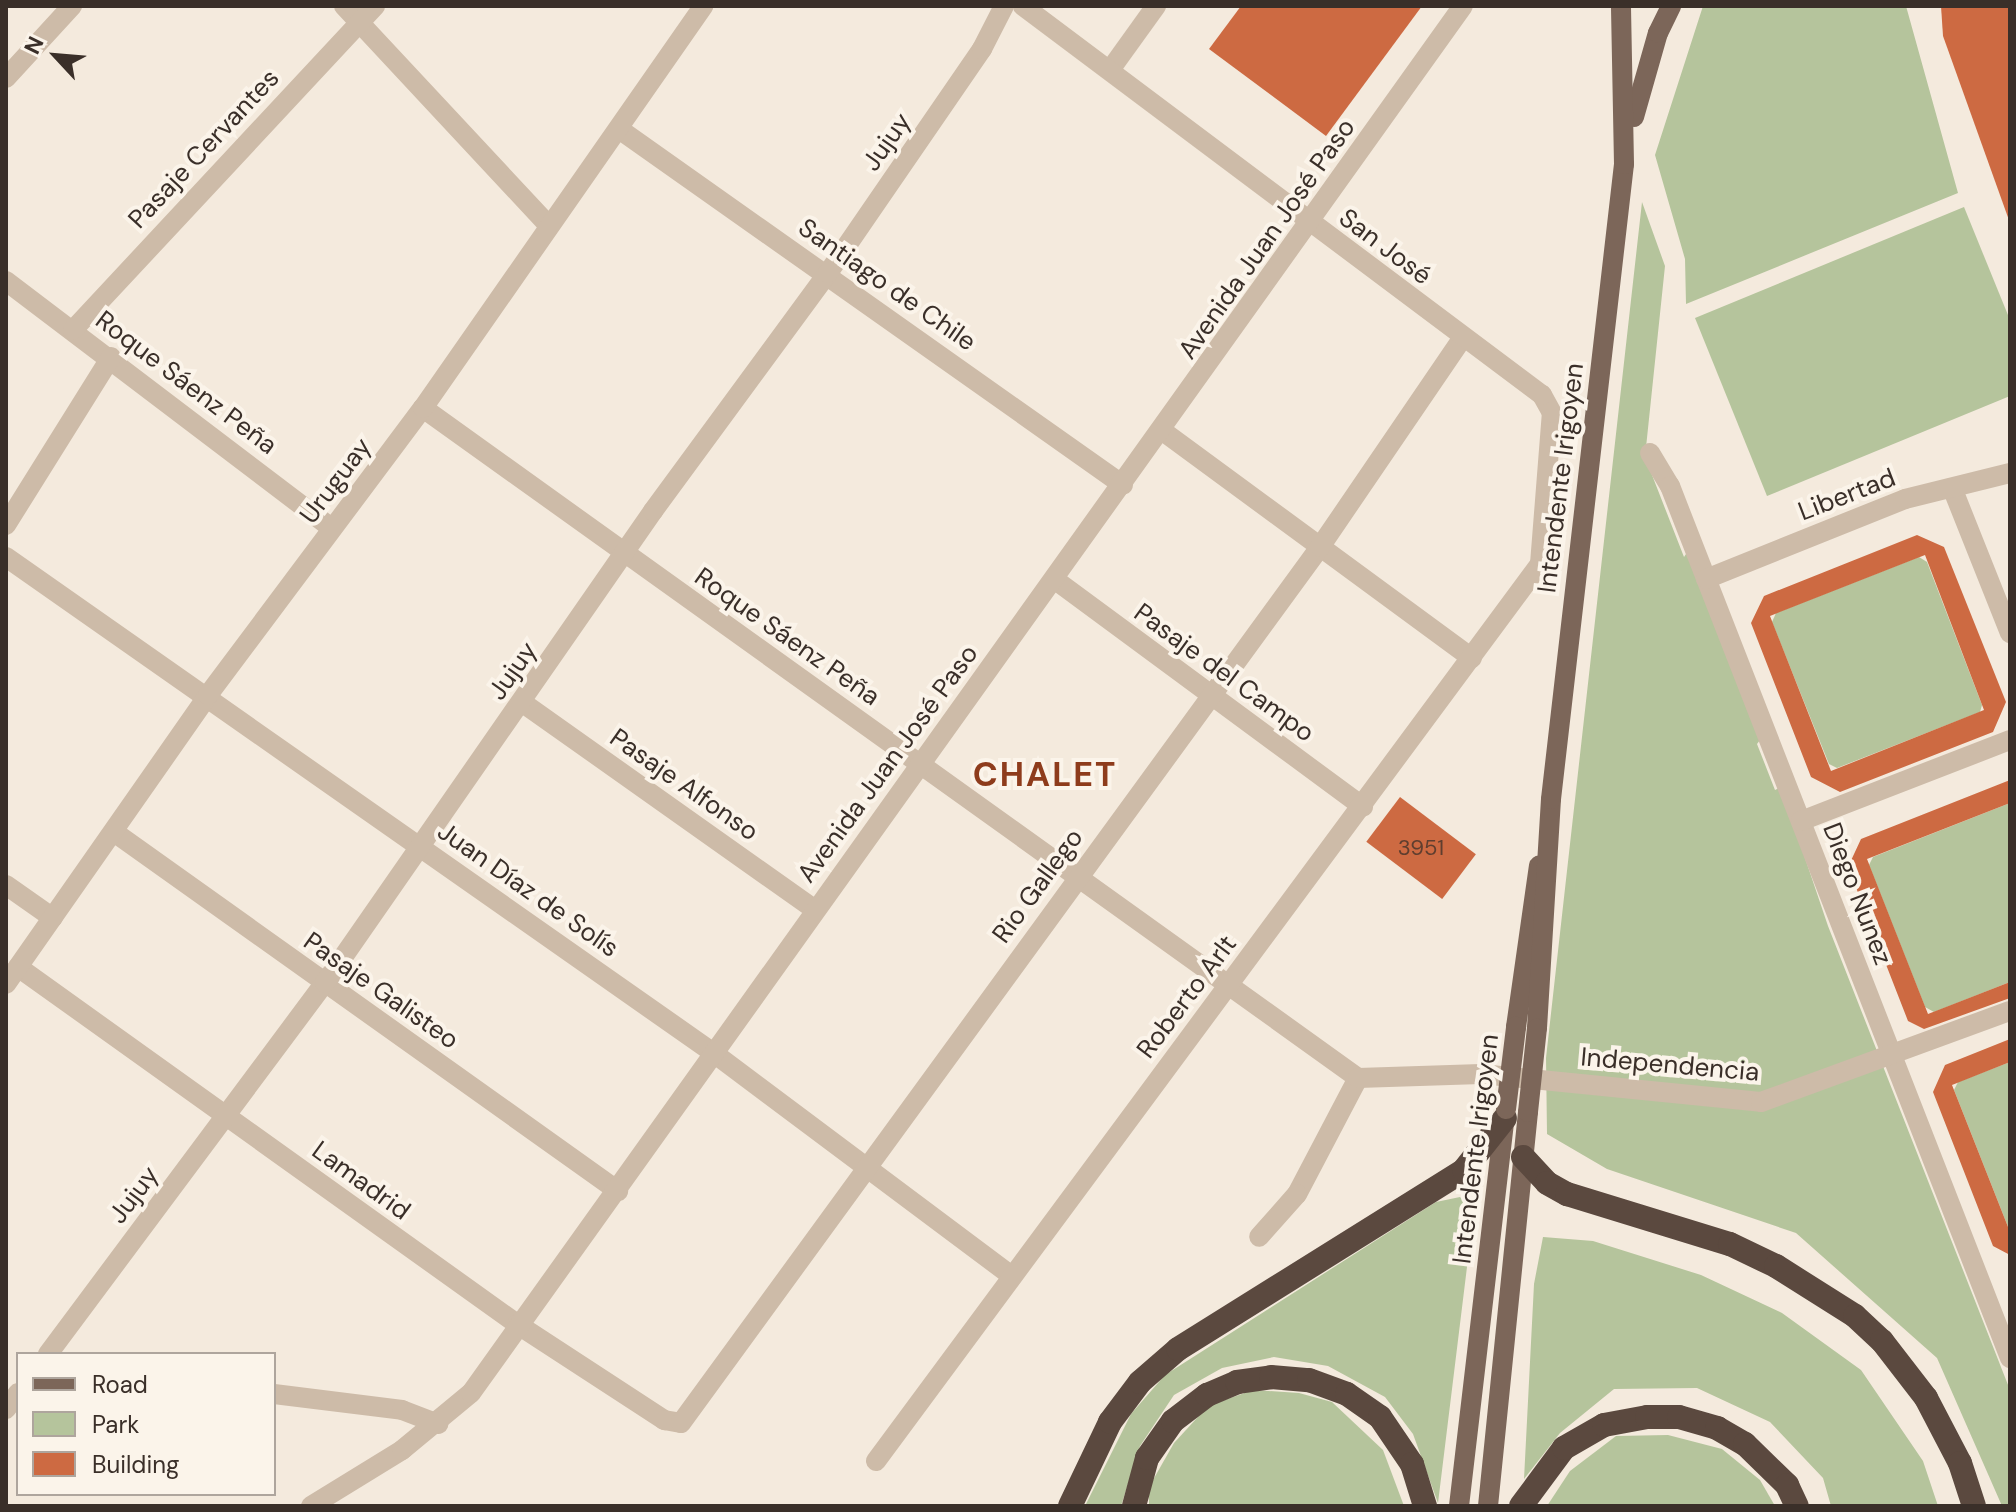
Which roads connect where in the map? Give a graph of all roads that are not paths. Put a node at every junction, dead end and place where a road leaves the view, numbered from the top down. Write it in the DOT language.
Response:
graph roads {
  1 [pos="72,6"];
  2 [pos="344,6"];
  3 [pos="703,6"];
  4 [pos="1004,6"];
  5 [pos="1023,6"];
  6 [pos="1156,6"];
  7 [pos="1463,6"];
  8 [pos="1621,6"];
  9 [pos="1671,6"];
  10 [pos="368,14"];
  11 [pos="1110,70"];
  12 [pos="6,78"];
  13 [pos="619,129"];
  14 [pos="1624,164"];
  15 [pos="1310,223"];
  16 [pos="549,226"];
  17 [pos="828,273"];
  18 [pos="6,281"];
  19 [pos="73,330"];
  20 [pos="1463,337"];
  21 [pos="111,357"];
  22 [pos="423,408"];
  23 [pos="1164,432"];
  24 [pos="1650,453"];
  25 [pos="2010,473"];
  26 [pos="1123,485"];
  27 [pos="1953,490"];
  28 [pos="6,525"];
  29 [pos="332,528"];
  30 [pos="1320,547"];
  31 [pos="624,555"];
  32 [pos="6,557"];
  33 [pos="1540,564"];
  34 [pos="1054,579"];
  35 [pos="1706,579"];
  36 [pos="2010,633"];
  37 [pos="1472,658"];
  38 [pos="208,695"];
  39 [pos="1210,695"];
  40 [pos="523,703"];
  41 [pos="2010,740"];
  42 [pos="920,761"];
  43 [pos="1363,807"];
  44 [pos="1801,821"];
  45 [pos="114,832"];
  46 [pos="420,845"];
  47 [pos="1077,876"];
  48 [pos="6,885"];
  49 [pos="815,910"];
  50 [pos="53,918"];
  51 [pos="12,976"];
  52 [pos="325,983"];
  53 [pos="1226,987"];
  54 [pos="2010,1011"];
  55 [pos="715,1054"];
  56 [pos="1892,1057"];
  57 [pos="1358,1078"];
  58 [pos="1513,1113"];
  59 [pos="225,1116"];
  60 [pos="1523,1157"];
  61 [pos="866,1166"];
  62 [pos="618,1191"];
  63 [pos="1259,1237"];
  64 [pos="1012,1276"];
  65 [pos="517,1324"];
  66 [pos="49,1352"];
  67 [pos="2010,1358"];
  68 [pos="276,1394"];
  69 [pos="681,1423"];
  70 [pos="438,1424"];
  71 [pos="876,1461"];
  72 [pos="311,1506"];
  73 [pos="1070,1506"];
  74 [pos="1134,1506"];
  75 [pos="1425,1506"];
  76 [pos="1459,1506"];
  77 [pos="1488,1506"];
  78 [pos="1521,1506"];
  79 [pos="1797,1506"];
  80 [pos="1974,1506"];
  1 -- 12 [label="street"];
  2 -- 10 [label="street"];
  3 -- 13 [label="street, Uruguay"];
  4 -- 17 [label="street, Jujuy"];
  5 -- 11 [label="street, San José"];
  6 -- 11 [label="street"];
  7 -- 15 [label="street, Avenida Juan José Paso"];
  8 -- 14 [label="main road, Intendente Irigoyen"];
  9 -- 14 [label="main road, Intendente Irigoyen"];
  10 -- 16 [label="street"];
  10 -- 19 [label="street, Pasaje Cervantes"];
  11 -- 15 [label="street, San José"];
  13 -- 16 [label="street, Uruguay"];
  13 -- 17 [label="street, Santiago de Chile"];
  14 -- 58 [label="main road, Intendente Irigoyen, bridge"];
  15 -- 20 [label="street, San José"];
  15 -- 23 [label="street, Avenida Juan José Paso"];
  16 -- 22 [label="street, Uruguay"];
  17 -- 26 [label="street, Santiago de Chile"];
  17 -- 31 [label="street, Jujuy"];
  18 -- 19 [label="street, Roque Sáenz Peña"];
  19 -- 21 [label="street, Roque Sáenz Peña"];
  20 -- 30 [label="street, Rio Gallego"];
  20 -- 33 [label="street, San José"];
  21 -- 28 [label="street"];
  21 -- 29 [label="street, Roque Sáenz Peña"];
  22 -- 29 [label="street, Uruguay"];
  22 -- 31 [label="street, Roque Sáenz Peña"];
  23 -- 26 [label="street, Avenida Juan José Paso"];
  23 -- 30 [label="street"];
  24 -- 35 [label="street, Diego Nunez"];
  25 -- 27 [label="street, Libertad"];
  26 -- 34 [label="street, Avenida Juan José Paso"];
  27 -- 35 [label="street, Libertad"];
  27 -- 36 [label="street"];
  29 -- 38 [label="street, Uruguay"];
  30 -- 37 [label="street"];
  30 -- 39 [label="street, Rio Gallego"];
  31 -- 40 [label="street, Jujuy"];
  31 -- 42 [label="street, Roque Sáenz Peña"];
  32 -- 38 [label="street, Juan Díaz de Solís"];
  33 -- 37 [label="street, Roberto Arlt"];
  34 -- 39 [label="street, Pasaje del Campo"];
  34 -- 42 [label="street, Avenida Juan José Paso"];
  35 -- 44 [label="street, Diego Nunez"];
  37 -- 43 [label="street, Roberto Arlt"];
  38 -- 45 [label="street, Uruguay"];
  38 -- 46 [label="street, Juan Díaz de Solís"];
  39 -- 43 [label="street, Pasaje del Campo"];
  39 -- 47 [label="street, Rio Gallego"];
  40 -- 46 [label="street, Jujuy"];
  40 -- 49 [label="street, Pasaje Alfonso"];
  41 -- 44 [label="street"];
  42 -- 47 [label="street, Roque Sáenz Peña"];
  42 -- 49 [label="street, Avenida Juan José Paso"];
  43 -- 53 [label="street, Roberto Arlt"];
  44 -- 56 [label="street, Diego Nunez"];
  45 -- 50 [label="street, Uruguay"];
  45 -- 52 [label="street, Pasaje Galisteo"];
  46 -- 52 [label="street, Jujuy"];
  46 -- 55 [label="street, Juan Díaz de Solís"];
  47 -- 53 [label="street, Roque Sáenz Peña"];
  47 -- 61 [label="street, Rio Gallego"];
  48 -- 50 [label="street"];
  49 -- 55 [label="street, Avenida Juan José Paso"];
  50 -- 51 [label="street, Uruguay"];
  51 -- 59 [label="street, Lamadrid"];
  52 -- 59 [label="street, Jujuy"];
  52 -- 62 [label="street, Pasaje Galisteo"];
  53 -- 57 [label="street, Roque Sáenz Peña"];
  53 -- 64 [label="street, Roberto Arlt"];
  54 -- 56 [label="street, Independencia"];
  55 -- 61 [label="street, Juan Díaz de Solís"];
  55 -- 62 [label="street, Avenida Juan José Paso"];
  56 -- 57 [label="street, Independencia"];
  56 -- 67 [label="street, Diego Nunez"];
  57 -- 63 [label="street"];
  58 -- 60 [label="main road, Intendente Irigoyen"];
  58 -- 73 [label="highway"];
  58 -- 76 [label="main road, Intendente Irigoyen"];
  59 -- 65 [label="street, Lamadrid"];
  59 -- 66 [label="street, Jujuy"];
  60 -- 77 [label="main road, Intendente Irigoyen"];
  60 -- 80 [label="highway"];
  61 -- 64 [label="street, Juan Díaz de Solís"];
  61 -- 69 [label="street, Rio Gallego"];
  62 -- 65 [label="street, Avenida Juan José Paso"];
  64 -- 71 [label="street, Roberto Arlt"];
  65 -- 69 [label="street, Lamadrid"];
  65 -- 70 [label="street, Avenida Juan José Paso"];
  68 -- 70 [label="street"];
  70 -- 72 [label="street, Avenida Juan José Paso"];
  74 -- 75 [label="highway"];
  78 -- 79 [label="highway"];
}
